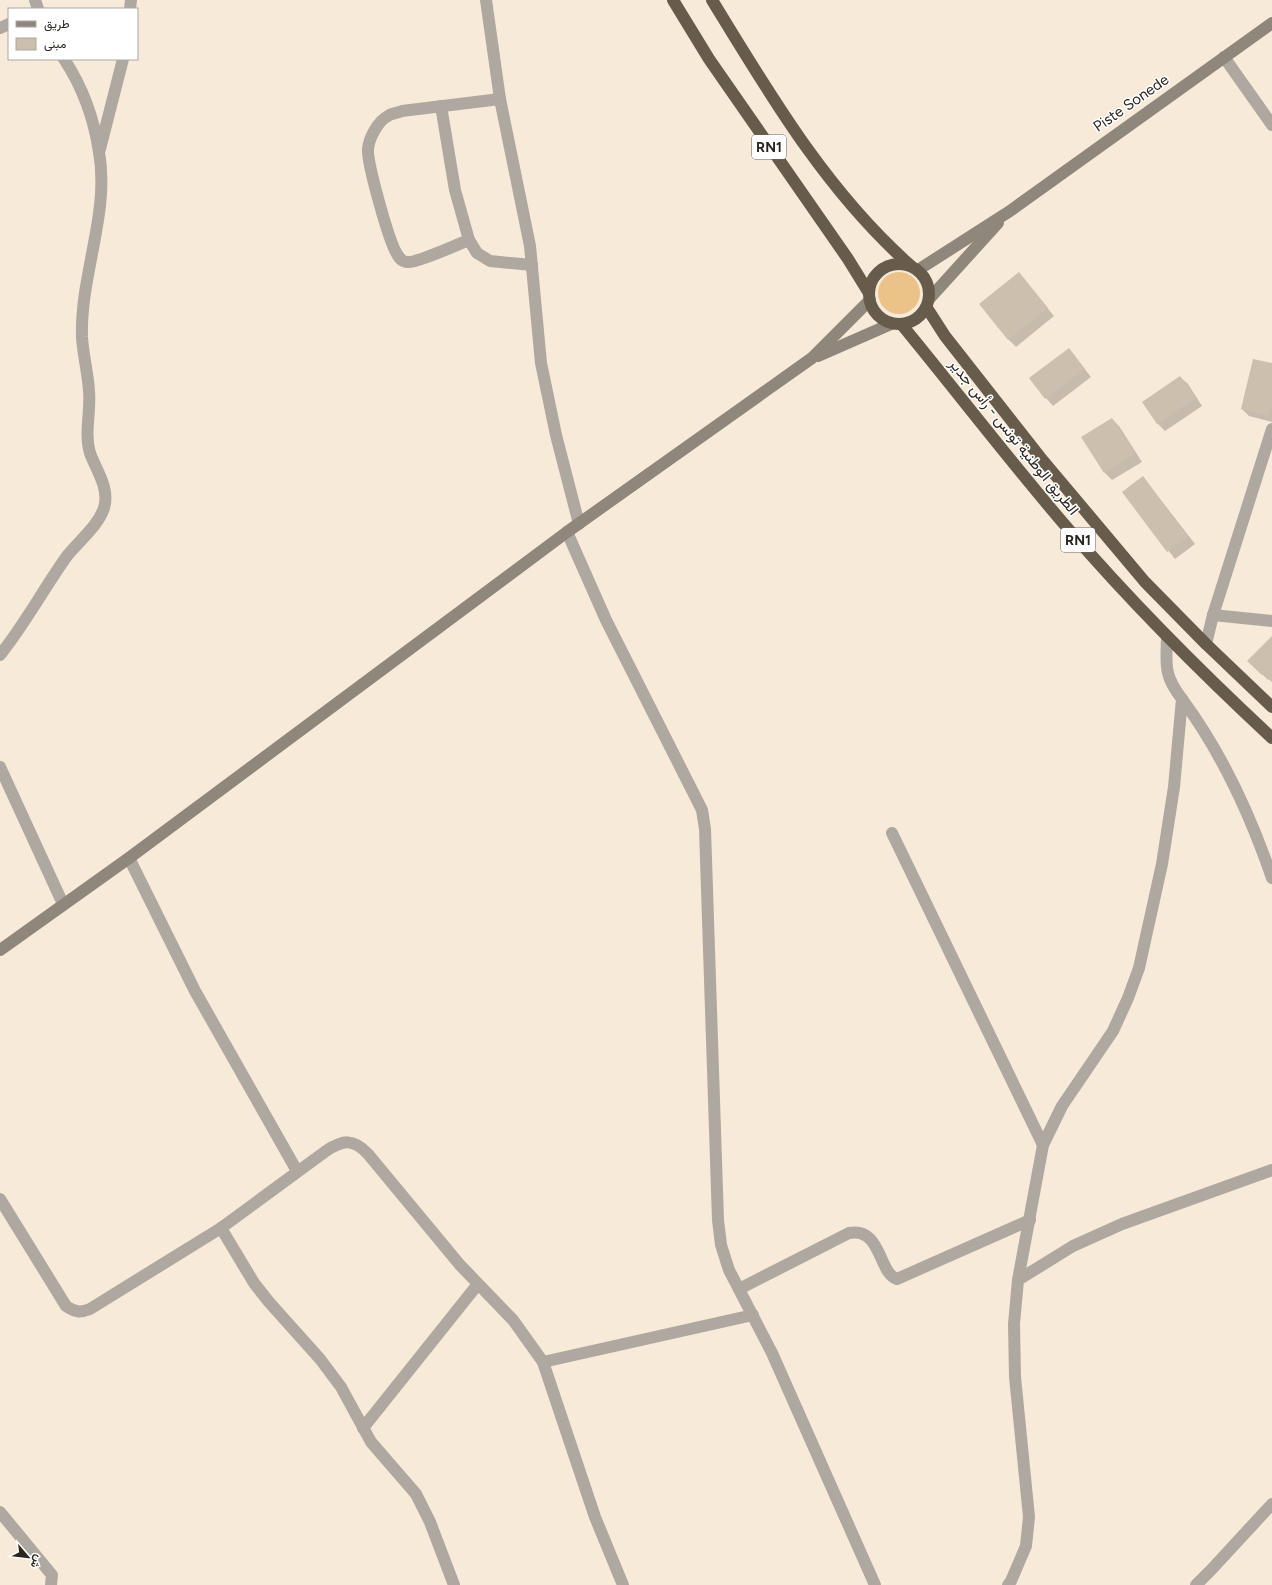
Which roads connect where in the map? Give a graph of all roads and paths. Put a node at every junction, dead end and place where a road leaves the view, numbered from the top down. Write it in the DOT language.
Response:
graph roads {
  1 [pos="486,0"];
  2 [pos="673,0"];
  3 [pos="712,0"];
  4 [pos="1272,23"];
  5 [pos="1224,57"];
  6 [pos="65,60"];
  7 [pos="123,60"];
  8 [pos="500,99"];
  9 [pos="441,106"];
  10 [pos="1272,125"];
  11 [pos="100,152"];
  12 [pos="1010,211"];
  13 [pos="469,240"];
  14 [pos="532,265"];
  15 [pos="914,268"];
  16 [pos="869,296"];
  17 [pos="928,303"];
  18 [pos="897,324"];
  19 [pos="812,358"];
  20 [pos="1272,429"];
  21 [pos="579,524"];
  22 [pos="567,532"];
  23 [pos="1213,615"];
  24 [pos="1272,621"];
  25 [pos="1167,638"];
  26 [pos="1206,644"];
  27 [pos="0,655"];
  28 [pos="1182,699"];
  29 [pos="1272,707"];
  30 [pos="1272,738"];
  31 [pos="0,766"];
  32 [pos="5,791"];
  33 [pos="892,833"];
  34 [pos="129,858"];
  35 [pos="1272,878"];
  36 [pos="63,904"];
  37 [pos="0,950"];
  38 [pos="1043,1145"];
  39 [pos="1272,1170"];
  40 [pos="297,1171"];
  41 [pos="0,1199"];
  42 [pos="1030,1220"];
  43 [pos="221,1228"];
  44 [pos="1018,1280"];
  45 [pos="478,1284"];
  46 [pos="739,1288"];
  47 [pos="754,1315"];
  48 [pos="543,1362"];
  49 [pos="363,1428"];
  50 [pos="1272,1504"];
  51 [pos="0,1512"];
  52 [pos="52,1585"];
  53 [pos="454,1585"];
  54 [pos="623,1585"];
  55 [pos="875,1585"];
  56 [pos="1008,1585"];
  57 [pos="1196,1585"];
  1 -- 8 [label="street"];
  2 -- 16 [label="highway, RN1"];
  3 -- 15 [label="highway, RN1"];
  4 -- 5 [label="street, Piste Sonede"];
  5 -- 10 [label="street"];
  5 -- 12 [label="street, Piste Sonede"];
  6 -- 11 [label="street"];
  7 -- 11 [label="street"];
  8 -- 9 [label="street"];
  8 -- 14 [label="street"];
  9 -- 13 [label="street"];
  9 -- 13 [label="street"];
  11 -- 27 [label="street"];
  12 -- 15 [label="street, Piste Sonede"];
  12 -- 17 [label="street, Piste Sonede"];
  13 -- 14 [label="street"];
  14 -- 21 [label="street"];
  15 -- 16 [label="highway"];
  15 -- 17 [label="highway, RN1"];
  16 -- 18 [label="highway, RN1"];
  16 -- 19 [label="street"];
  17 -- 18 [label="highway"];
  17 -- 26 [label="highway, الطريق الوطنية تونس - رأس جدير / RN1"];
  18 -- 19 [label="street"];
  18 -- 25 [label="highway, الطريق الوطنية تونس - رأس جدير / RN1"];
  19 -- 21 [label="street"];
  20 -- 23 [label="street"];
  21 -- 22 [label="street"];
  22 -- 34 [label="street"];
  22 -- 46 [label="street"];
  23 -- 24 [label="street"];
  23 -- 26 [label="street"];
  25 -- 28 [label="street"];
  25 -- 30 [label="highway, الطريق الوطنية تونس - رأس جدير / RN1"];
  26 -- 29 [label="highway, الطريق الوطنية تونس - رأس جدير / RN1"];
  28 -- 35 [label="street"];
  28 -- 38 [label="street"];
  31 -- 32 [label="street"];
  32 -- 36 [label="street"];
  33 -- 38 [label="street"];
  34 -- 36 [label="street"];
  34 -- 40 [label="street"];
  36 -- 37 [label="street"];
  38 -- 42 [label="street"];
  39 -- 44 [label="street"];
  40 -- 43 [label="street"];
  40 -- 45 [label="street"];
  41 -- 43 [label="street"];
  42 -- 44 [label="street"];
  42 -- 46 [label="street"];
  43 -- 49 [label="street"];
  44 -- 56 [label="street"];
  45 -- 48 [label="street"];
  45 -- 49 [label="street"];
  46 -- 47 [label="street"];
  47 -- 48 [label="street"];
  47 -- 55 [label="street"];
  48 -- 54 [label="street"];
  49 -- 53 [label="street"];
  50 -- 57 [label="street"];
  51 -- 52 [label="street"];
}
